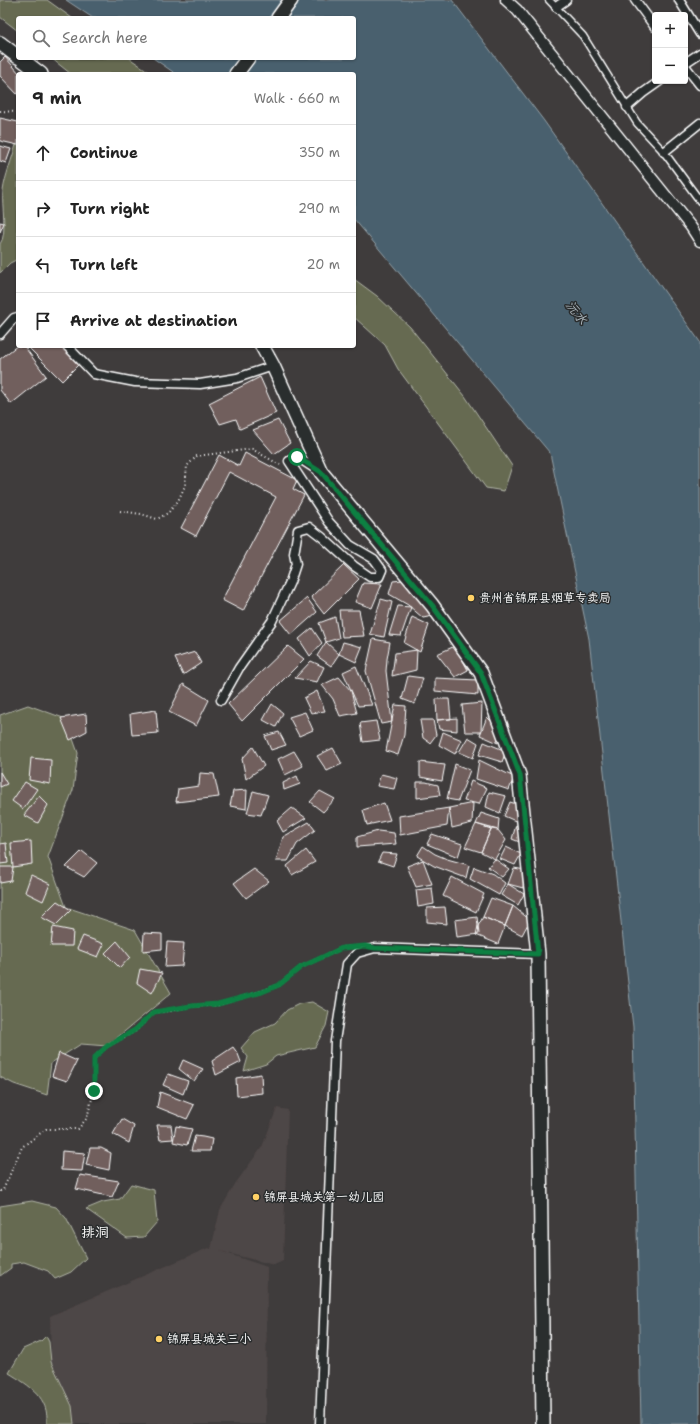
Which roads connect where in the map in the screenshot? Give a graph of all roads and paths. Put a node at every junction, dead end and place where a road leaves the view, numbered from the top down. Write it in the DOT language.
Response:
graph roads {
  1 [pos="291,0"];
  2 [pos="506,0"];
  3 [pos="549,0"];
  4 [pos="566,0"];
  5 [pos="635,0"];
  6 [pos="679,0"];
  7 [pos="556,7"];
  8 [pos="279,16"];
  9 [pos="652,22"];
  10 [pos="700,34"];
  11 [pos="0,43"];
  12 [pos="700,53"];
  13 [pos="16,55"];
  14 [pos="23,60"];
  15 [pos="246,60"];
  16 [pos="688,63"];
  17 [pos="688,69"];
  18 [pos="38,72"];
  19 [pos="238,72"];
  20 [pos="656,84"];
  21 [pos="700,85"];
  22 [pos="627,107"];
  23 [pos="0,111"];
  24 [pos="16,112"];
  25 [pos="700,123"];
  26 [pos="664,152"];
  27 [pos="700,201"];
  28 [pos="700,241"];
  29 [pos="16,318"];
  30 [pos="0,334"];
  31 [pos="69,348"];
  32 [pos="263,348"];
  33 [pos="273,366"];
  34 [pos="289,461"];
  35 [pos="321,472"];
  36 [pos="120,511"];
  37 [pos="221,700"];
  38 [pos="350,947"];
  39 [pos="538,954"];
  40 [pos="0,1191"];
  41 [pos="320,1424"];
  42 [pos="544,1424"];
  1 -- 8 [label="main road"];
  2 -- 28 [label="street"];
  3 -- 7 [label="street"];
  4 -- 7 [label="street"];
  5 -- 9 [label="street"];
  6 -- 10 [label="street"];
  7 -- 22 [label="street"];
  11 -- 13 [label="main road"];
  12 -- 16 [label="street"];
  14 -- 18 [label="main road"];
  15 -- 19 [label="main road"];
  17 -- 21 [label="street"];
  20 -- 22 [label="street"];
  22 -- 26 [label="street"];
  23 -- 24 [label="path"];
  25 -- 26 [label="street"];
  26 -- 27 [label="street"];
  29 -- 30 [label="street"];
  31 -- 33 [label="street"];
  32 -- 33 [label="main road"];
  33 -- 35 [label="main road"];
  34 -- 35 [label="street"];
  34 -- 36 [label="path"];
  34 -- 37 [label="street"];
  35 -- 39 [label="main road"];
  38 -- 40 [label="path"];
  39 -- 41 [label="street"];
  39 -- 42 [label="main road"];
}
